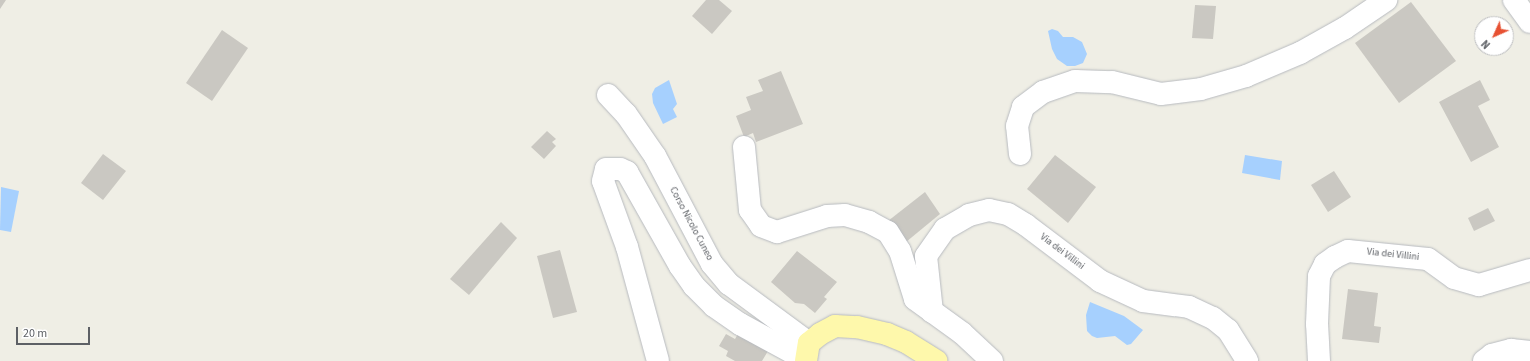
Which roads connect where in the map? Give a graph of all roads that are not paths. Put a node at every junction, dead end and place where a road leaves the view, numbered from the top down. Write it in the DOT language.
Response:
graph roads {
  1 [pos="1386,0"];
  2 [pos="1514,0"];
  3 [pos="1530,22"];
  4 [pos="608,94"];
  5 [pos="744,146"];
  6 [pos="1020,154"];
  7 [pos="1530,270"];
  8 [pos="932,312"];
  9 [pos="1530,352"];
  10 [pos="807,355"];
  11 [pos="658,361"];
  12 [pos="936,361"];
  13 [pos="992,361"];
  14 [pos="1247,361"];
  15 [pos="1319,361"];
  16 [pos="1484,361"];
  1 -- 6 [label="street"];
  2 -- 3 [label="street"];
  4 -- 10 [label="street, Corso Nicolo Cuneo"];
  5 -- 8 [label="street"];
  7 -- 15 [label="street, Via dei Villini"];
  8 -- 13 [label="street"];
  8 -- 14 [label="street, Via dei Villini"];
  9 -- 16 [label="street"];
  10 -- 11 [label="street"];
  10 -- 12 [label="main road"];
}
